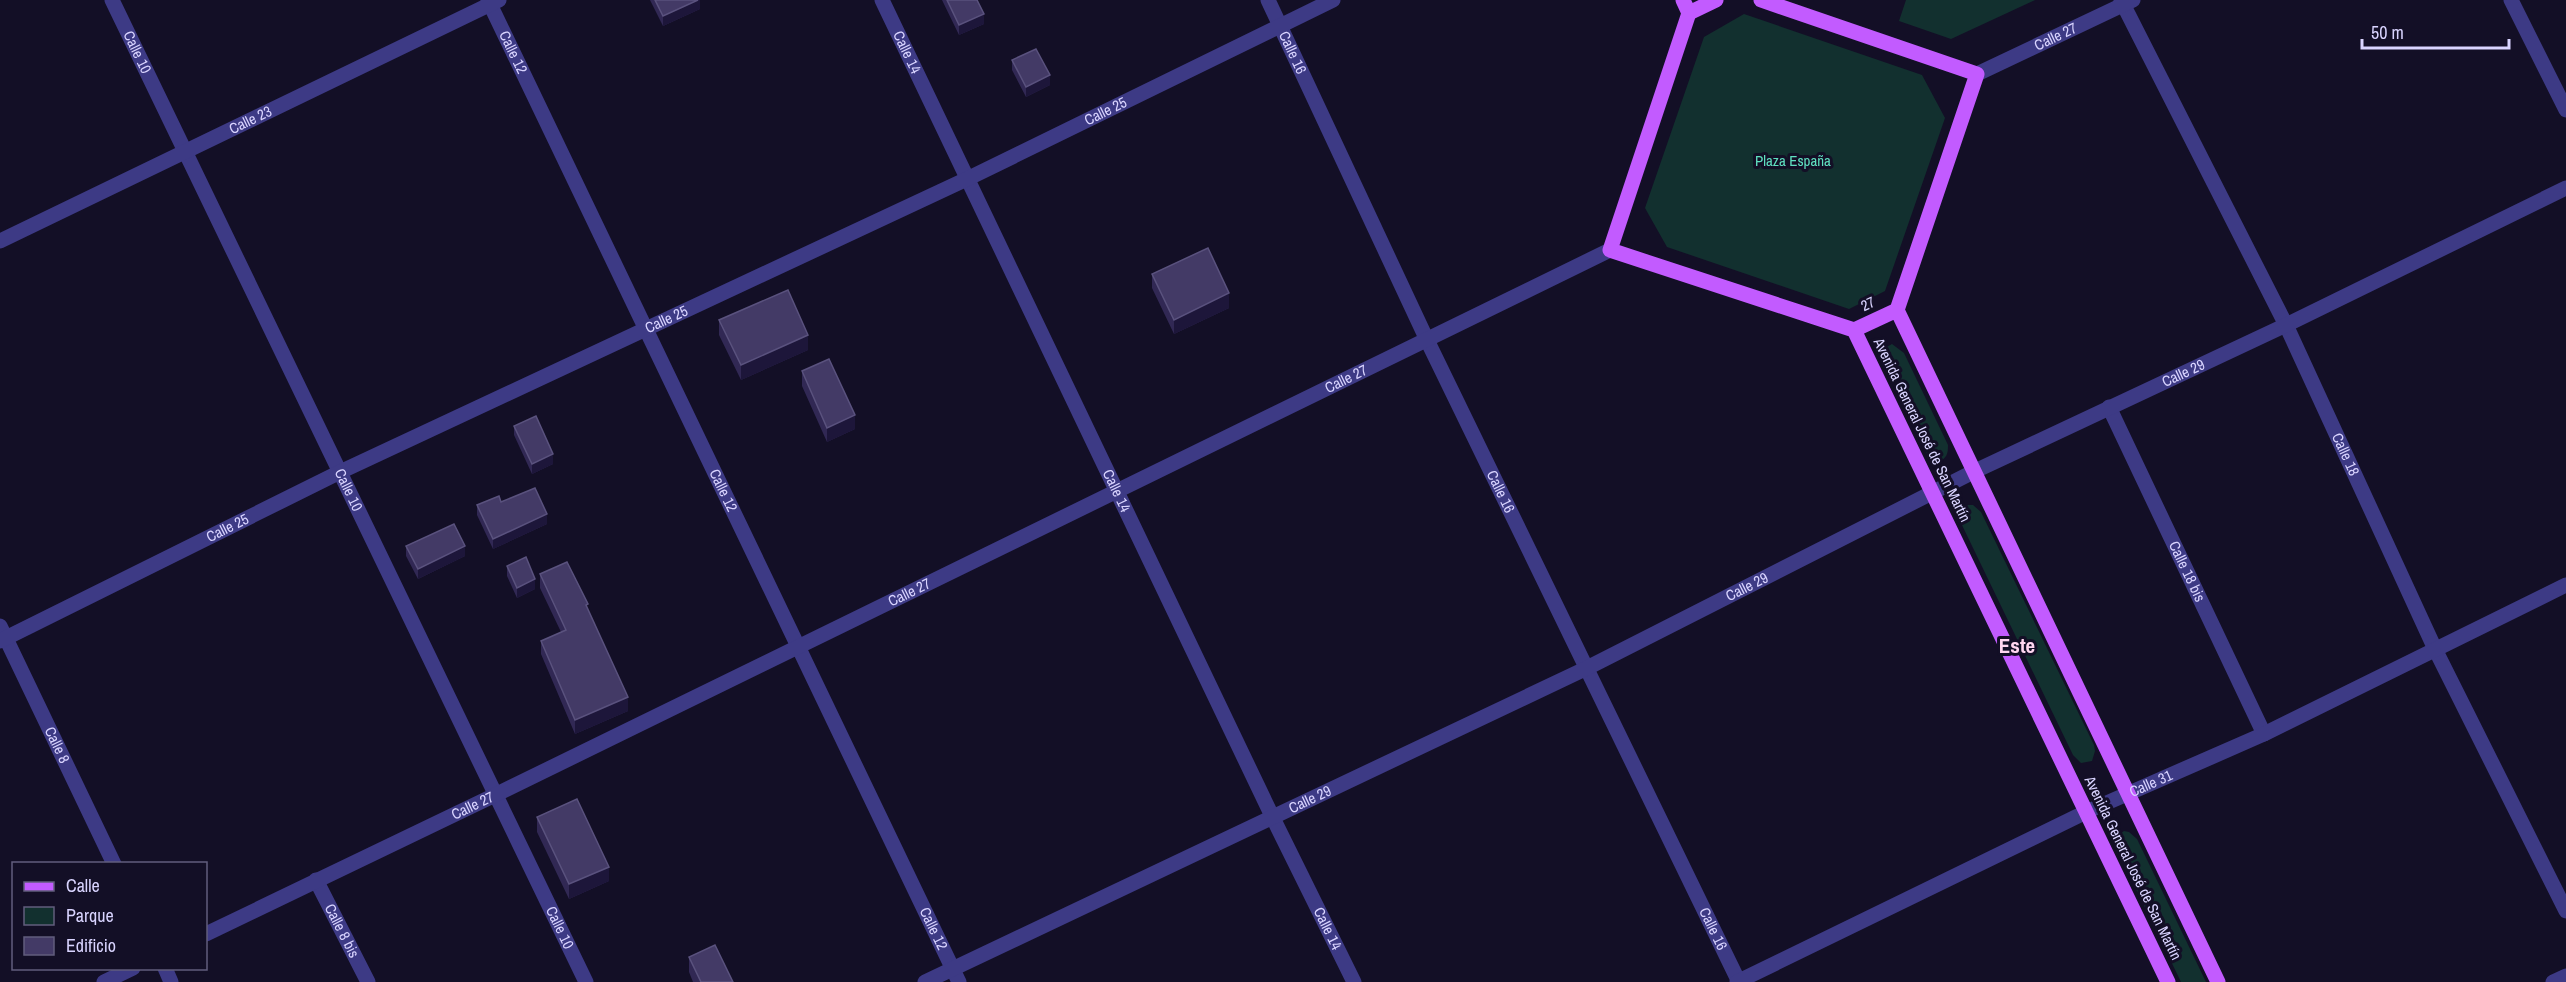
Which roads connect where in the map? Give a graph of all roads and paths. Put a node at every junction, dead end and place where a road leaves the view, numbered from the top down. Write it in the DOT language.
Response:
graph roads {
  1 [pos="112,0"];
  2 [pos="882,0"];
  3 [pos="1268,0"];
  4 [pos="1333,0"];
  5 [pos="1716,0"];
  6 [pos="1761,0"];
  7 [pos="2511,0"];
  8 [pos="493,1"];
  9 [pos="2126,2"];
  10 [pos="1686,6"];
  11 [pos="1280,25"];
  12 [pos="1977,75"];
  13 [pos="2566,110"];
  14 [pos="185,151"];
  15 [pos="969,178"];
  16 [pos="2566,188"];
  17 [pos="0,241"];
  18 [pos="1610,250"];
  19 [pos="1898,310"];
  20 [pos="2286,325"];
  21 [pos="648,330"];
  22 [pos="1854,330"];
  23 [pos="1427,340"];
  24 [pos="2109,407"];
  25 [pos="340,472"];
  26 [pos="1973,472"];
  27 [pos="1116,492"];
  28 [pos="1933,492"];
  29 [pos="2566,585"];
  30 [pos="2,635"];
  31 [pos="799,647"];
  32 [pos="2435,649"];
  33 [pos="1587,668"];
  34 [pos="2264,734"];
  35 [pos="495,795"];
  36 [pos="2127,795"];
  37 [pos="2086,812"];
  38 [pos="1272,816"];
  39 [pos="113,862"];
  40 [pos="316,880"];
  41 [pos="2566,911"];
  42 [pos="207,934"];
  43 [pos="131,970"];
  44 [pos="956,975"];
  45 [pos="2566,976"];
  46 [pos="104,982"];
  47 [pos="368,982"];
  48 [pos="586,982"];
  49 [pos="925,982"];
  50 [pos="1354,982"];
  51 [pos="1738,982"];
  52 [pos="2168,982"];
  53 [pos="2218,982"];
  54 [pos="2553,982"];
  1 -- 14 [label="street, Calle 10"];
  2 -- 15 [label="street, Calle 14"];
  3 -- 11 [label="street, Calle 16"];
  4 -- 11 [label="street, Calle 25"];
  5 -- 10 [label="main road"];
  6 -- 12 [label="main road"];
  7 -- 13 [label="street"];
  8 -- 14 [label="street, Calle 23"];
  8 -- 21 [label="street, Calle 12"];
  9 -- 12 [label="street, Calle 27"];
  9 -- 20 [label="street, Calle 18"];
  10 -- 18 [label="main road"];
  11 -- 15 [label="street, Calle 25"];
  11 -- 23 [label="street, Calle 16"];
  12 -- 19 [label="main road"];
  14 -- 17 [label="street, Calle 23"];
  14 -- 25 [label="street, Calle 10"];
  15 -- 21 [label="street, Calle 25"];
  15 -- 27 [label="street, Calle 14"];
  16 -- 20 [label="street, Calle 29"];
  18 -- 22 [label="main road, Avenida General José de San Martín"];
  18 -- 23 [label="street, Calle 27"];
  19 -- 22 [label="main road, 27"];
  19 -- 26 [label="main road, Avenida General José de San Martín"];
  20 -- 24 [label="street, Calle 29"];
  20 -- 32 [label="street, Calle 18"];
  21 -- 25 [label="street, Calle 25"];
  21 -- 31 [label="street, Calle 12"];
  22 -- 28 [label="main road, Avenida General José de San Martín"];
  23 -- 27 [label="street, Calle 27"];
  23 -- 33 [label="street, Calle 16"];
  24 -- 26 [label="street, Calle 29"];
  24 -- 34 [label="street, Calle 18 bis"];
  25 -- 30 [label="street, Calle 25"];
  25 -- 35 [label="street, Calle 10"];
  26 -- 28 [label="street, Calle 29"];
  26 -- 36 [label="main road, Avenida General José de San Martín"];
  27 -- 31 [label="street, Calle 27"];
  27 -- 38 [label="street, Calle 14"];
  28 -- 33 [label="street, Calle 29"];
  28 -- 37 [label="main road, Avenida General José de San Martín"];
  29 -- 32 [label="street, Calle 31"];
  30 -- 39 [label="street, Calle 8"];
  31 -- 35 [label="street, Calle 27"];
  31 -- 44 [label="street, Calle 12"];
  32 -- 34 [label="street, Calle 31"];
  32 -- 41 [label="street, Calle 18"];
  33 -- 38 [label="street, Calle 29"];
  33 -- 51 [label="street, Calle 16"];
  34 -- 36 [label="street, Calle 31"];
  35 -- 40 [label="street, Calle 27"];
  35 -- 48 [label="street, Calle 10"];
  36 -- 37 [label="street, Calle 31"];
  36 -- 53 [label="main road, Avenida General José de San Martín"];
  37 -- 51 [label="street, Calle 31"];
  37 -- 52 [label="main road, Avenida General José de San Martín"];
  38 -- 44 [label="street, Calle 29"];
  38 -- 50 [label="street, Calle 14"];
  40 -- 42 [label="street, Calle 27"];
  40 -- 47 [label="street, Calle 8 bis"];
  43 -- 46 [label="street"];
  44 -- 49 [label="street, Calle 29"];
  45 -- 54 [label="street"];
}
